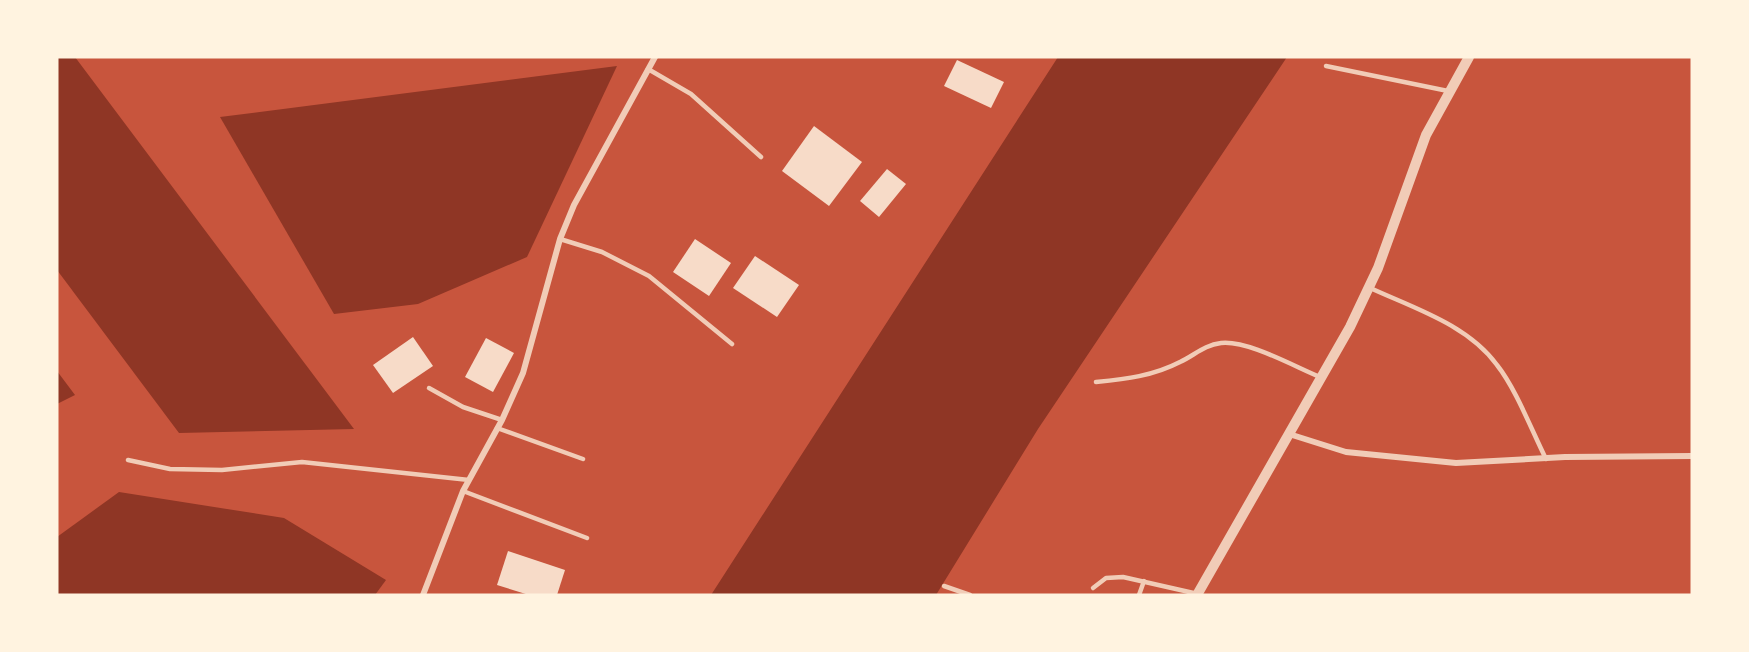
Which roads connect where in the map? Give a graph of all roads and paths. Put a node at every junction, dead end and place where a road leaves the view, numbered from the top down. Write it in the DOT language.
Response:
graph roads {
  1 [pos="655,57"];
  2 [pos="1469,57"];
  3 [pos="1326,66"];
  4 [pos="648,69"];
  5 [pos="1448,91"];
  6 [pos="761,157"];
  7 [pos="560,239"];
  8 [pos="1368,287"];
  9 [pos="732,344"];
  10 [pos="1320,377"];
  11 [pos="1096,382"];
  12 [pos="429,388"];
  13 [pos="502,420"];
  14 [pos="497,428"];
  15 [pos="1289,434"];
  16 [pos="1692,456"];
  17 [pos="583,459"];
  18 [pos="1546,459"];
  19 [pos="128,460"];
  20 [pos="469,480"];
  21 [pos="463,491"];
  22 [pos="587,538"];
  23 [pos="1144,581"];
  24 [pos="944,586"];
  25 [pos="1093,588"];
  26 [pos="1198,594"];
  27 [pos="423,595"];
  28 [pos="970,595"];
  29 [pos="1139,595"];
  1 -- 4 [label="street"];
  2 -- 5 [label="street"];
  3 -- 5 [label="lane"];
  4 -- 6 [label="lane"];
  4 -- 7 [label="street"];
  5 -- 8 [label="street"];
  7 -- 9 [label="lane"];
  7 -- 13 [label="street"];
  8 -- 10 [label="street"];
  8 -- 18 [label="lane"];
  10 -- 11 [label="lane"];
  10 -- 15 [label="street"];
  12 -- 13 [label="lane"];
  13 -- 14 [label="street"];
  14 -- 17 [label="lane"];
  14 -- 20 [label="street"];
  15 -- 18 [label="street"];
  15 -- 26 [label="street"];
  16 -- 18 [label="street"];
  19 -- 20 [label="lane"];
  20 -- 21 [label="street"];
  21 -- 22 [label="lane"];
  21 -- 27 [label="street"];
  23 -- 25 [label="lane"];
  23 -- 26 [label="lane"];
  23 -- 29 [label="lane"];
  24 -- 28 [label="lane"];
}
